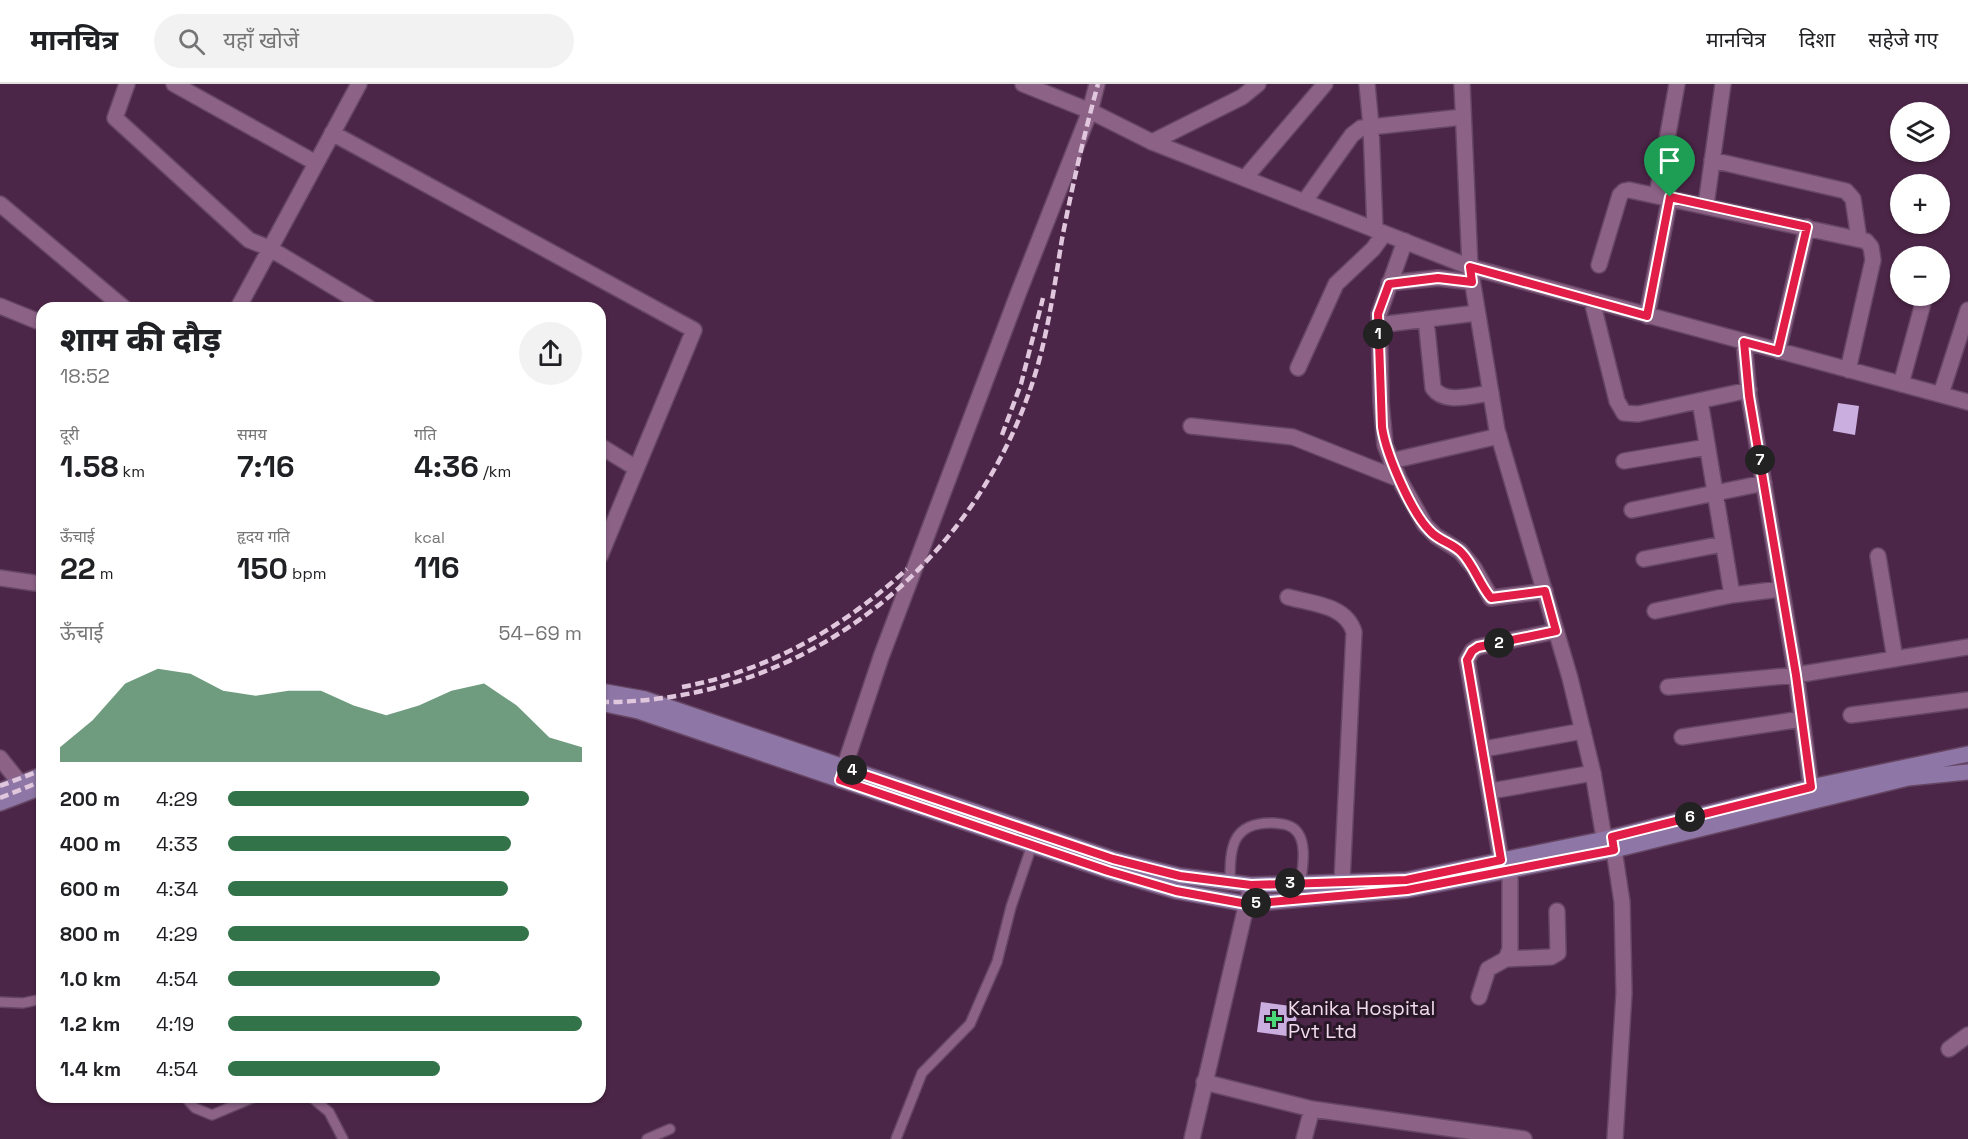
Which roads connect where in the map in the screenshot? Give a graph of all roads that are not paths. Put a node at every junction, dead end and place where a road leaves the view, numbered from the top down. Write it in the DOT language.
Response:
graph roads {
  1 [pos="126,84"];
  2 [pos="174,84"];
  3 [pos="359,84"];
  4 [pos="1023,84"];
  5 [pos="1097,84"];
  6 [pos="1258,84"];
  7 [pos="1325,84"];
  8 [pos="1367,84"];
  9 [pos="1462,84"];
  10 [pos="1677,84"];
  11 [pos="1723,84"];
  12 [pos="1090,111"];
  13 [pos="1463,117"];
  14 [pos="1371,126"];
  15 [pos="332,133"];
  16 [pos="1152,142"];
  17 [pos="1712,160"];
  18 [pos="316,163"];
  19 [pos="1245,178"];
  20 [pos="1663,196"];
  21 [pos="1304,202"];
  22 [pos="0,204"];
  23 [pos="1706,205"];
  24 [pos="1807,227"];
  25 [pos="1380,232"];
  26 [pos="1859,239"];
  27 [pos="1405,242"];
  28 [pos="269,248"];
  29 [pos="1599,265"];
  30 [pos="1471,274"];
  31 [pos="1389,284"];
  32 [pos="1592,301"];
  33 [pos="117,302"];
  34 [pos="241,302"];
  35 [pos="359,302"];
  36 [pos="0,306"];
  37 [pos="1922,306"];
  38 [pos="1968,310"];
  39 [pos="1477,313"];
  40 [pos="1647,316"];
  41 [pos="1426,319"];
  42 [pos="36,321"];
  43 [pos="1378,325"];
  44 [pos="1744,342"];
  45 [pos="1778,351"];
  46 [pos="1298,368"];
  47 [pos="1848,370"];
  48 [pos="1901,384"];
  49 [pos="1749,390"];
  50 [pos="1491,393"];
  51 [pos="1941,394"];
  52 [pos="1700,401"];
  53 [pos="1968,402"];
  54 [pos="1191,426"];
  55 [pos="1498,436"];
  56 [pos="1707,447"];
  57 [pos="606,450"];
  58 [pos="1391,461"];
  59 [pos="1624,461"];
  60 [pos="636,468"];
  61 [pos="1399,479"];
  62 [pos="1764,483"];
  63 [pos="1715,495"];
  64 [pos="1632,510"];
  65 [pos="606,541"];
  66 [pos="1723,544"];
  67 [pos="1878,556"];
  68 [pos="1644,559"];
  69 [pos="0,578"];
  70 [pos="36,583"];
  71 [pos="1781,589"];
  72 [pos="1545,591"];
  73 [pos="1732,595"];
  74 [pos="1288,597"];
  75 [pos="1654,611"];
  76 [pos="1556,631"];
  77 [pos="1968,647"];
  78 [pos="1895,659"];
  79 [pos="1796,675"];
  80 [pos="1668,687"];
  81 [pos="606,692"];
  82 [pos="1968,700"];
  83 [pos="606,704"];
  84 [pos="1851,715"];
  85 [pos="1802,719"];
  86 [pos="1583,731"];
  87 [pos="1682,737"];
  88 [pos="1484,749"];
  89 [pos="1968,754"];
  90 [pos="0,758"];
  91 [pos="1968,772"];
  92 [pos="1593,773"];
  93 [pos="842,774"];
  94 [pos="36,777"];
  95 [pos="20,783"];
  96 [pos="1811,787"];
  97 [pos="36,789"];
  98 [pos="0,791"];
  99 [pos="1491,791"];
  100 [pos="0,803"];
  101 [pos="1009,830"];
  102 [pos="1610,844"];
  103 [pos="1032,845"];
  104 [pos="1506,866"];
  105 [pos="1342,881"];
  106 [pos="1230,883"];
  107 [pos="1301,883"];
  108 [pos="1251,885"];
  109 [pos="1344,897"];
  110 [pos="1247,904"];
  111 [pos="1557,911"];
  112 [pos="1506,959"];
  113 [pos="1479,997"];
  114 [pos="36,1000"];
  115 [pos="0,1002"];
  116 [pos="1968,1035"];
  117 [pos="1948,1049"];
  118 [pos="1204,1082"];
  119 [pos="190,1103"];
  120 [pos="240,1103"];
  121 [pos="318,1103"];
  122 [pos="1312,1109"];
  123 [pos="670,1129"];
  124 [pos="343,1139"];
  125 [pos="647,1139"];
  126 [pos="896,1139"];
  127 [pos="1192,1139"];
  128 [pos="1304,1139"];
  129 [pos="1524,1139"];
  130 [pos="1615,1139"];
  1 -- 28 [label="street"];
  2 -- 18 [label="street"];
  3 -- 15 [label="street"];
  4 -- 12 [label="street"];
  5 -- 12 [label="street"];
  6 -- 16 [label="street"];
  7 -- 19 [label="street"];
  8 -- 14 [label="street"];
  9 -- 13 [label="street"];
  10 -- 20 [label="street"];
  11 -- 17 [label="street"];
  12 -- 16 [label="street"];
  12 -- 93 [label="street"];
  13 -- 14 [label="street"];
  13 -- 30 [label="street"];
  14 -- 21 [label="street"];
  14 -- 25 [label="street"];
  15 -- 18 [label="street"];
  15 -- 60 [label="street"];
  16 -- 19 [label="street"];
  17 -- 23 [label="street"];
  17 -- 26 [label="street"];
  18 -- 28 [label="street"];
  19 -- 21 [label="street"];
  20 -- 23 [label="street"];
  20 -- 29 [label="street"];
  20 -- 40 [label="street"];
  21 -- 25 [label="street"];
  22 -- 33 [label="street"];
  23 -- 24 [label="street"];
  24 -- 26 [label="street"];
  24 -- 45 [label="street"];
  25 -- 27 [label="street"];
  25 -- 46 [label="street"];
  26 -- 47 [label="street"];
  27 -- 30 [label="street"];
  27 -- 31 [label="street"];
  28 -- 34 [label="street"];
  28 -- 35 [label="street"];
  30 -- 31 [label="street"];
  30 -- 32 [label="street"];
  30 -- 39 [label="street"];
  31 -- 43 [label="street"];
  32 -- 40 [label="street"];
  32 -- 52 [label="street"];
  36 -- 42 [label="street"];
  37 -- 48 [label="street"];
  38 -- 51 [label="street"];
  39 -- 41 [label="street"];
  39 -- 50 [label="street"];
  40 -- 44 [label="street"];
  41 -- 43 [label="street"];
  41 -- 50 [label="street"];
  43 -- 58 [label="street"];
  44 -- 45 [label="street"];
  44 -- 49 [label="street"];
  45 -- 47 [label="street"];
  47 -- 48 [label="street"];
  48 -- 51 [label="street"];
  49 -- 52 [label="street"];
  49 -- 62 [label="street"];
  50 -- 55 [label="street"];
  51 -- 53 [label="street"];
  52 -- 56 [label="street"];
  54 -- 61 [label="street"];
  55 -- 58 [label="street"];
  55 -- 72 [label="street"];
  56 -- 59 [label="street"];
  56 -- 63 [label="street"];
  57 -- 60 [label="street"];
  58 -- 61 [label="street"];
  60 -- 65 [label="street"];
  61 -- 72 [label="street"];
  62 -- 63 [label="street"];
  62 -- 71 [label="street"];
  63 -- 64 [label="street"];
  63 -- 66 [label="street"];
  66 -- 68 [label="street"];
  66 -- 73 [label="street"];
  67 -- 78 [label="street"];
  69 -- 70 [label="street"];
  71 -- 73 [label="street"];
  71 -- 79 [label="street"];
  72 -- 76 [label="street"];
  73 -- 75 [label="street"];
  74 -- 105 [label="street"];
  76 -- 86 [label="street"];
  76 -- 88 [label="street"];
  77 -- 78 [label="street"];
  78 -- 79 [label="street"];
  79 -- 80 [label="street"];
  79 -- 85 [label="street"];
  81 -- 93 [label="main road"];
  82 -- 84 [label="street"];
  83 -- 93 [label="main road"];
  85 -- 87 [label="street"];
  85 -- 96 [label="street"];
  86 -- 88 [label="street"];
  86 -- 92 [label="street"];
  88 -- 99 [label="street"];
  89 -- 96 [label="main road"];
  90 -- 95 [label="street"];
  91 -- 102 [label="main road"];
  92 -- 99 [label="street"];
  92 -- 102 [label="street"];
  93 -- 101 [label="main road"];
  94 -- 95 [label="main road"];
  95 -- 98 [label="main road"];
  96 -- 102 [label="main road"];
  97 -- 100 [label="main road"];
  99 -- 104 [label="street"];
  101 -- 103 [label="main road"];
  101 -- 106 [label="main road"];
  102 -- 104 [label="main road"];
  102 -- 130 [label="street"];
  103 -- 110 [label="main road"];
  103 -- 126 [label="lane"];
  104 -- 105 [label="main road"];
  104 -- 109 [label="main road"];
  104 -- 112 [label="street"];
  105 -- 107 [label="main road"];
  105 -- 109 [label="street"];
  106 -- 107 [label="lane"];
  106 -- 108 [label="main road"];
  107 -- 108 [label="main road"];
  108 -- 110 [label="street"];
  109 -- 110 [label="main road"];
  110 -- 118 [label="street"];
  111 -- 112 [label="street"];
  112 -- 113 [label="street"];
  114 -- 115 [label="lane"];
  116 -- 117 [label="street"];
  118 -- 122 [label="street"];
  118 -- 127 [label="street"];
  119 -- 120 [label="lane"];
  121 -- 124 [label="lane"];
  122 -- 128 [label="street"];
  122 -- 129 [label="street"];
  123 -- 125 [label="lane"];
}
